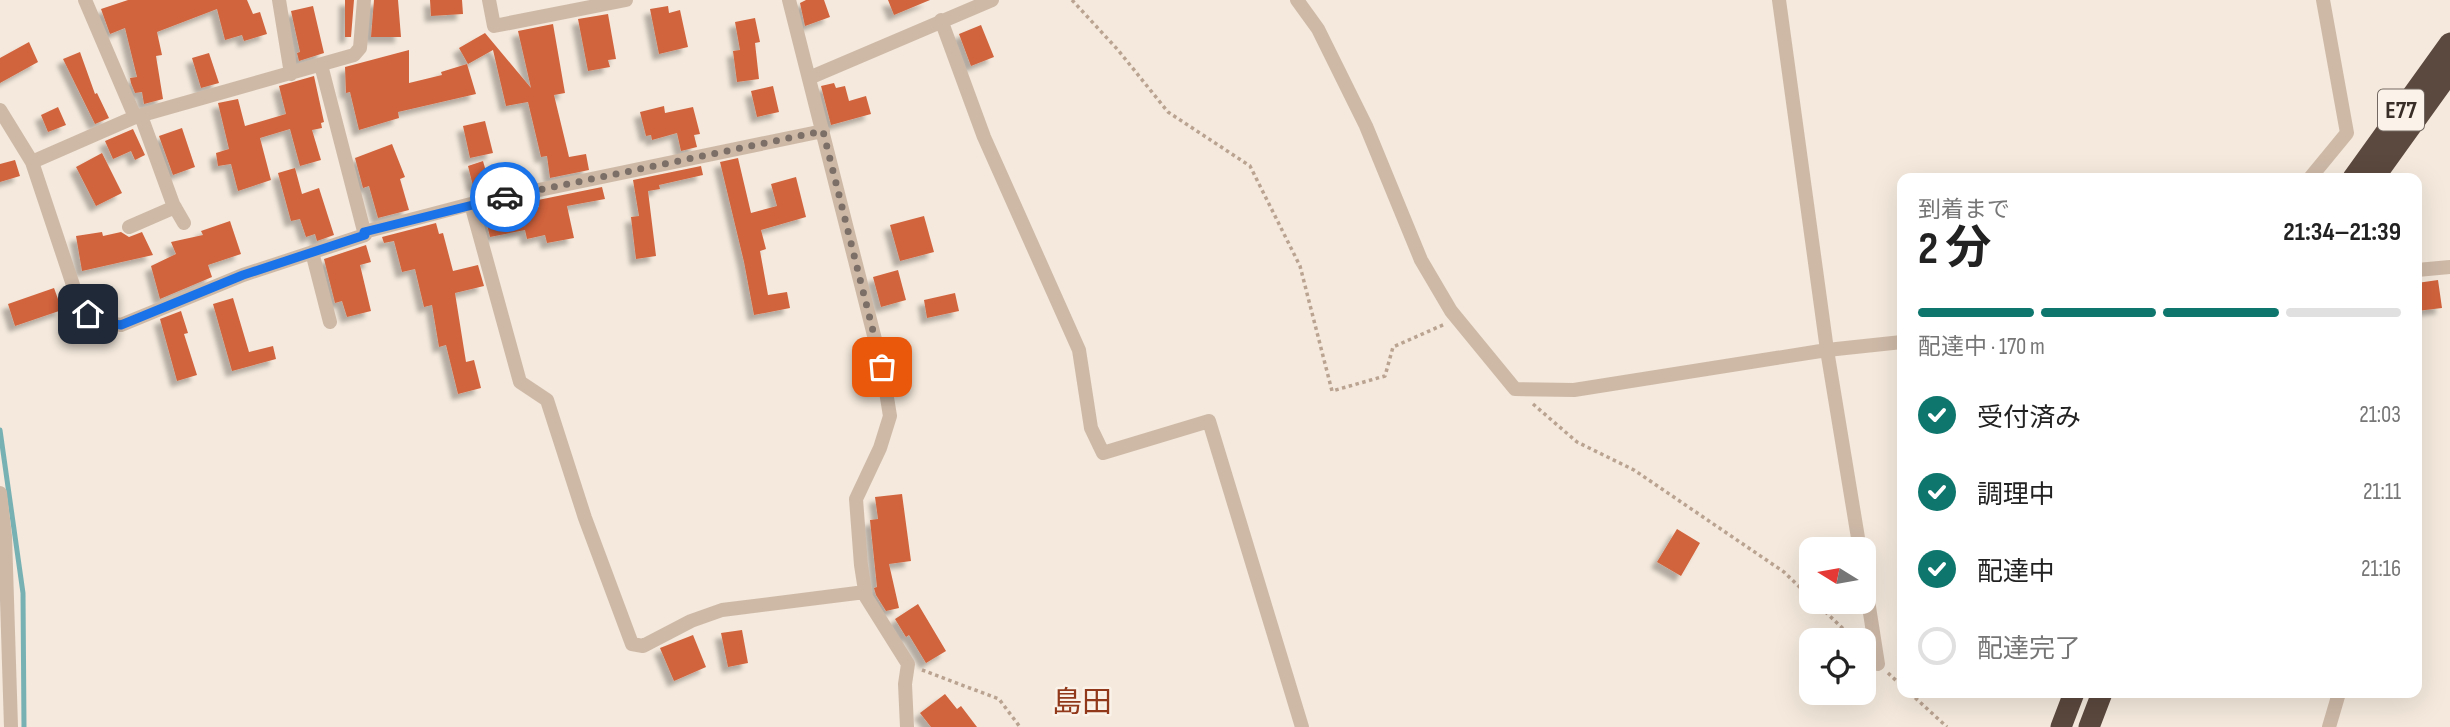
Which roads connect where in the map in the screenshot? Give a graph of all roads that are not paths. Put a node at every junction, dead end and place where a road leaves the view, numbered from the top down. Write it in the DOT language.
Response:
graph roads {
  1 [pos="85,0"];
  2 [pos="279,0"];
  3 [pos="364,0"];
  4 [pos="489,0"];
  5 [pos="626,0"];
  6 [pos="789,0"];
  7 [pos="992,0"];
  8 [pos="1297,0"];
  9 [pos="1779,0"];
  10 [pos="2323,0"];
  11 [pos="942,20"];
  12 [pos="2450,43"];
  13 [pos="321,65"];
  14 [pos="2450,72"];
  15 [pos="291,74"];
  16 [pos="809,78"];
  17 [pos="0,110"];
  18 [pos="138,117"];
  19 [pos="823,131"];
  20 [pos="32,162"];
  21 [pos="2314,173"];
  22 [pos="2357,173"];
  23 [pos="2378,173"];
  24 [pos="471,204"];
  25 [pos="175,207"];
  26 [pos="184,223"];
  27 [pos="129,227"];
  28 [pos="364,232"];
  29 [pos="312,252"];
  30 [pos="2450,267"];
  31 [pos="2422,270"];
  32 [pos="330,322"];
  33 [pos="1897,343"];
  34 [pos="1827,350"];
  35 [pos="0,493"];
  36 [pos="1858,537"];
  37 [pos="865,592"];
  38 [pos="1870,614"];
  39 [pos="1878,664"];
  40 [pos="2072,698"];
  41 [pos="2101,698"];
  42 [pos="2338,698"];
  43 [pos="11,727"];
  44 [pos="907,727"];
  45 [pos="1302,727"];
  46 [pos="2060,727"];
  47 [pos="2091,727"];
  48 [pos="2329,727"];
  1 -- 18 [label="street"];
  2 -- 15 [label="street"];
  3 -- 13 [label="street"];
  4 -- 5 [label="street"];
  6 -- 16 [label="street"];
  7 -- 11 [label="street"];
  8 -- 34 [label="street"];
  9 -- 34 [label="street"];
  10 -- 21 [label="street"];
  11 -- 16 [label="street"];
  11 -- 45 [label="street"];
  12 -- 22 [label="highway, E77"];
  13 -- 15 [label="street"];
  13 -- 28 [label="street"];
  14 -- 23 [label="highway, E77"];
  15 -- 18 [label="street"];
  16 -- 19 [label="street"];
  17 -- 20 [label="street"];
  18 -- 20 [label="street"];
  18 -- 25 [label="street"];
  19 -- 24 [label="street"];
  19 -- 37 [label="street"];
  20 -- 29 [label="street"];
  24 -- 28 [label="street"];
  24 -- 37 [label="street"];
  25 -- 26 [label="street"];
  25 -- 27 [label="street"];
  28 -- 29 [label="street"];
  29 -- 32 [label="street"];
  30 -- 31 [label="street"];
  33 -- 34 [label="street"];
  34 -- 36 [label="street"];
  35 -- 43 [label="street"];
  37 -- 44 [label="street"];
  38 -- 39 [label="street"];
  40 -- 46 [label="highway"];
  41 -- 47 [label="highway"];
  42 -- 48 [label="street"];
}
